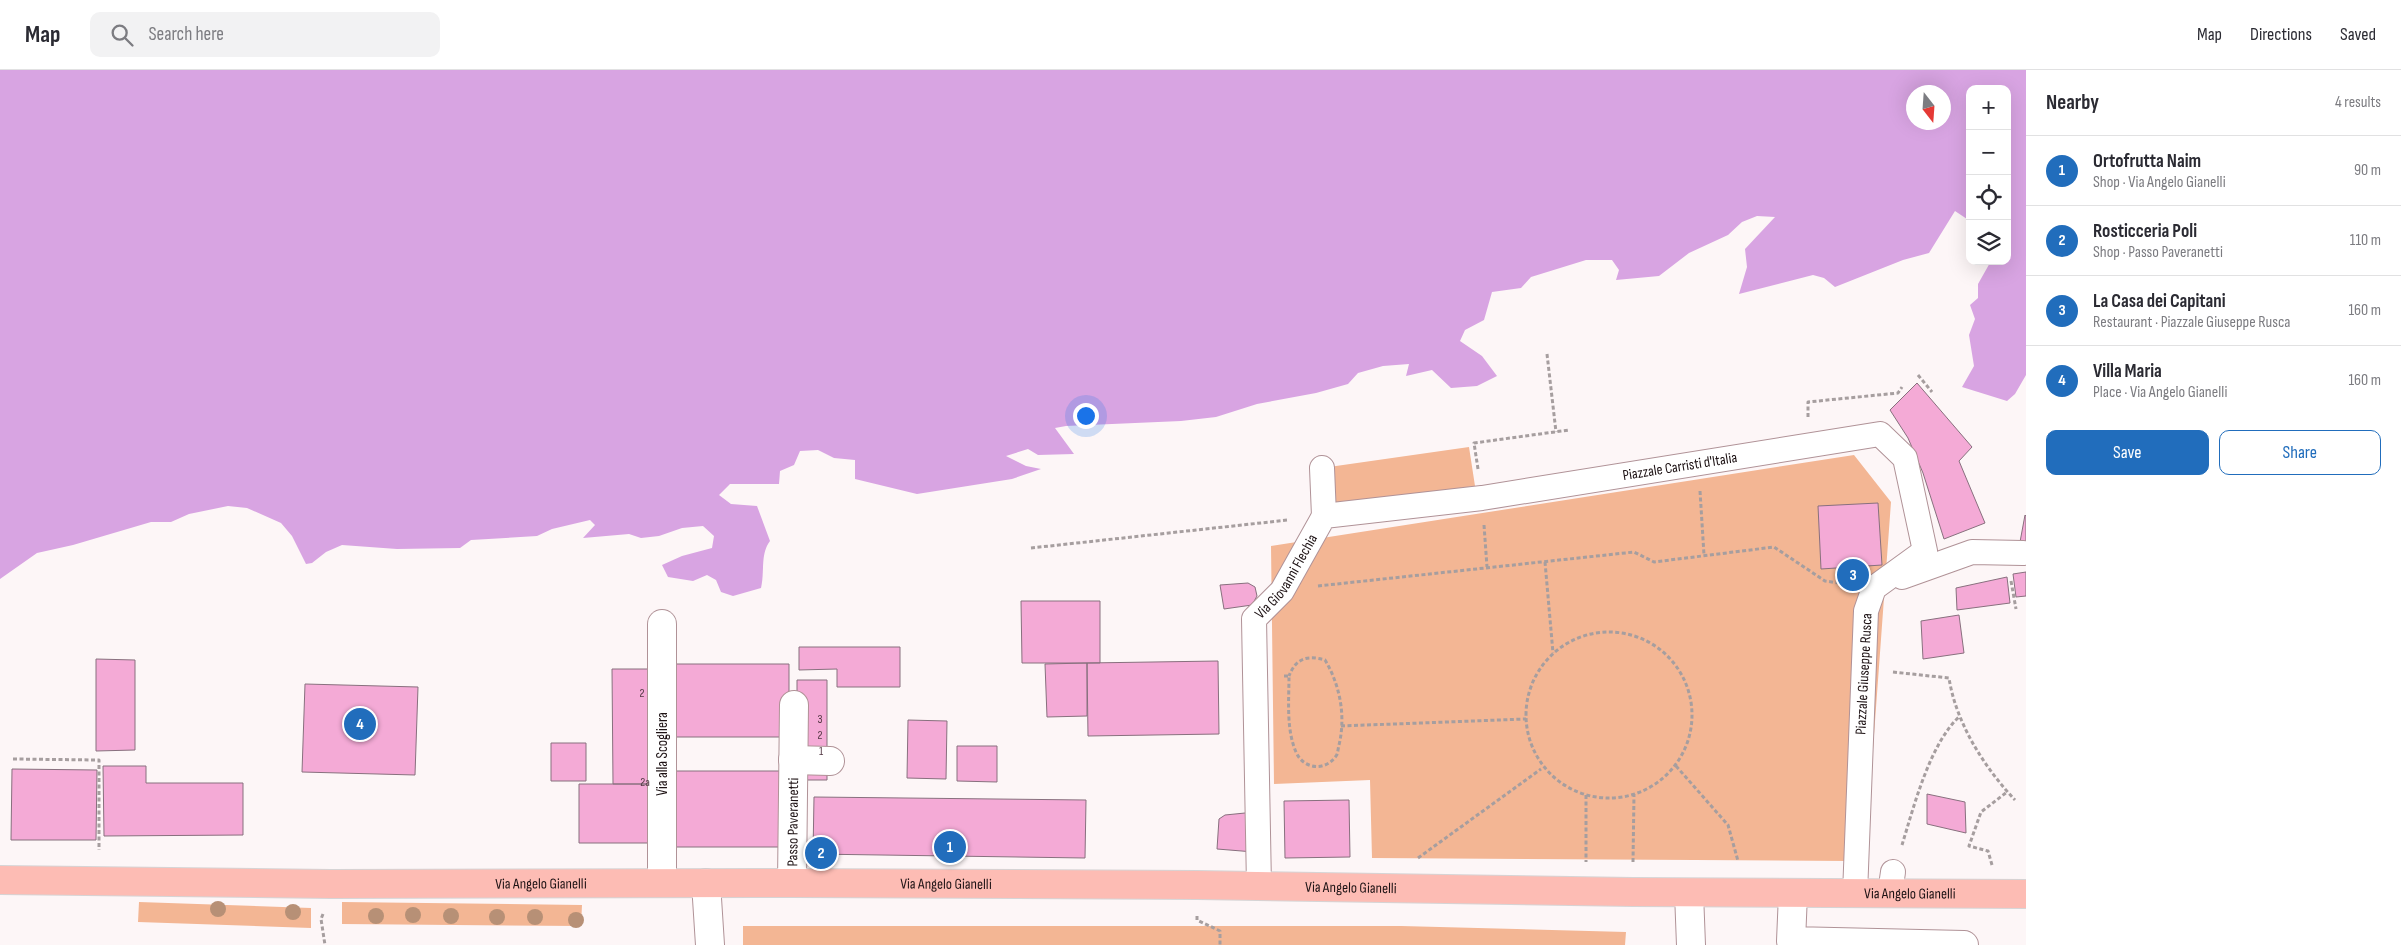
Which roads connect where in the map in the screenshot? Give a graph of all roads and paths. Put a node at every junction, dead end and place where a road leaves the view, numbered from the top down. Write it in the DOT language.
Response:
graph roads {
  1 [pos="1547,354"];
  2 [pos="1918,375"];
  3 [pos="1902,387"];
  4 [pos="1932,392"];
  5 [pos="1569,430"];
  6 [pos="1556,432"];
  7 [pos="1808,445"];
  8 [pos="1698,463"];
  9 [pos="1322,468"];
  10 [pos="1482,498"];
  11 [pos="1324,516"];
  12 [pos="1030,548"];
  13 [pos="2023,553"];
  14 [pos="1704,555"];
  15 [pos="1545,562"];
  16 [pos="1487,567"];
  17 [pos="1874,588"];
  18 [pos="1282,591"];
  19 [pos="662,624"];
  20 [pos="1553,653"];
  21 [pos="1862,669"];
  22 [pos="1288,676"];
  23 [pos="1256,677"];
  24 [pos="794,705"];
  25 [pos="1960,716"];
  26 [pos="1526,719"];
  27 [pos="1341,726"];
  28 [pos="13,759"];
  29 [pos="793,760"];
  30 [pos="830,761"];
  31 [pos="1676,766"];
  32 [pos="1542,769"];
  33 [pos="2007,792"];
  34 [pos="1634,794"];
  35 [pos="1586,796"];
  36 [pos="2014,800"];
  37 [pos="0,880"];
  38 [pos="99,881"];
  39 [pos="662,883"];
  40 [pos="706,883"];
  41 [pos="792,883"];
  42 [pos="1891,883"];
  43 [pos="1259,886"];
  44 [pos="1376,888"];
  45 [pos="1586,892"];
  46 [pos="1633,892"];
  47 [pos="1690,892"];
  48 [pos="1748,893"];
  49 [pos="1793,894"];
  50 [pos="1855,894"];
  51 [pos="2014,894"];
  52 [pos="710,945"];
  53 [pos="1691,945"];
  54 [pos="1964,945"];
  1 -- 6 [label="path"];
  2 -- 4 [label="path"];
  3 -- 7 [label="path"];
  5 -- 6 [label="path"];
  6 -- 10 [label="path"];
  7 -- 8 [label="street, Piazzale Carristi d'Italia"];
  7 -- 17 [label="street, Piazzale Carristi d'Italia"];
  8 -- 10 [label="street, Piazzale Carristi d'Italia"];
  8 -- 14 [label="path"];
  9 -- 11 [label="street"];
  10 -- 11 [label="street, Via Giovanni Flechia"];
  10 -- 16 [label="path"];
  11 -- 12 [label="path"];
  11 -- 18 [label="street, Via Giovanni Flechia"];
  13 -- 17 [label="street"];
  14 -- 15 [label="path"];
  14 -- 17 [label="path"];
  15 -- 16 [label="path"];
  15 -- 20 [label="path"];
  16 -- 18 [label="path"];
  17 -- 21 [label="street, Piazzale Giuseppe Rusca"];
  18 -- 23 [label="street, Via Giovanni Flechia"];
  19 -- 39 [label="street, Via alla Scogliera"];
  20 -- 26 [label="path"];
  20 -- 31 [label="path"];
  21 -- 25 [label="path"];
  21 -- 50 [label="street, Piazzale Giuseppe Rusca"];
  22 -- 23 [label="path"];
  22 -- 27 [label="path"];
  22 -- 27 [label="path"];
  23 -- 43 [label="street, Via Giovanni Flechia"];
  24 -- 29 [label="street, Passo Paveranetti"];
  25 -- 33 [label="path"];
  25 -- 42 [label="path"];
  26 -- 27 [label="path"];
  26 -- 35 [label="path"];
  28 -- 38 [label="path"];
  29 -- 30 [label="street, Passo Paveranetti"];
  29 -- 41 [label="street, Passo Paveranetti"];
  31 -- 34 [label="path"];
  31 -- 48 [label="path"];
  32 -- 44 [label="path"];
  33 -- 36 [label="path"];
  33 -- 51 [label="path"];
  34 -- 35 [label="path"];
  34 -- 46 [label="path"];
  35 -- 45 [label="path"];
  37 -- 38 [label="main road, Via Angelo Gianelli"];
  38 -- 39 [label="main road, Via Angelo Gianelli"];
  39 -- 40 [label="main road, Via Angelo Gianelli"];
  40 -- 41 [label="main road, Via Angelo Gianelli"];
  40 -- 52 [label="street"];
  41 -- 43 [label="main road, Via Angelo Gianelli"];
  42 -- 50 [label="main road, Via Angelo Gianelli"];
  42 -- 51 [label="main road, Via Angelo Gianelli"];
  43 -- 44 [label="main road, Via Angelo Gianelli"];
  44 -- 45 [label="main road, Via Angelo Gianelli"];
  45 -- 46 [label="main road, Via Angelo Gianelli"];
  46 -- 47 [label="main road, Via Angelo Gianelli"];
  47 -- 48 [label="main road, Via Angelo Gianelli"];
  47 -- 53 [label="street"];
  48 -- 49 [label="main road, Via Angelo Gianelli"];
  49 -- 50 [label="main road, Via Angelo Gianelli"];
  49 -- 54 [label="street"];
}
